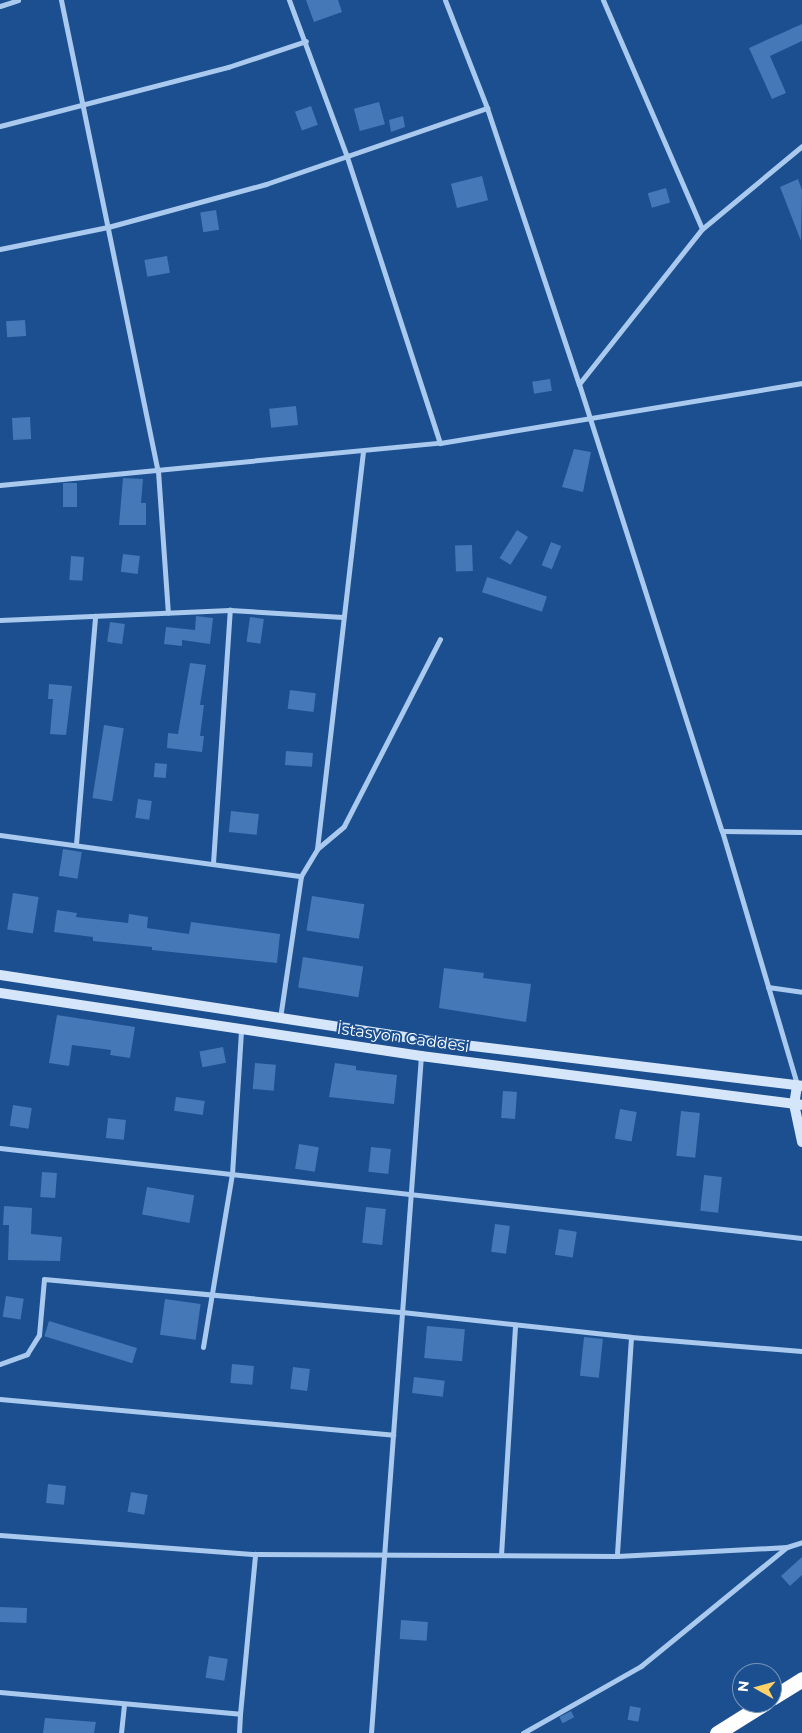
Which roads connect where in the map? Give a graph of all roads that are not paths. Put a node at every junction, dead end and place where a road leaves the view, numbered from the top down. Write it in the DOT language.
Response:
graph roads {
  1 [pos="18,0"];
  2 [pos="61,0"];
  3 [pos="289,0"];
  4 [pos="445,0"];
  5 [pos="603,0"];
  6 [pos="0,6"];
  7 [pos="306,41"];
  8 [pos="83,107"];
  9 [pos="487,108"];
  10 [pos="0,126"];
  11 [pos="802,146"];
  12 [pos="346,154"];
  13 [pos="108,228"];
  14 [pos="702,229"];
  15 [pos="0,249"];
  16 [pos="802,383"];
  17 [pos="579,384"];
  18 [pos="587,418"];
  19 [pos="440,443"];
  20 [pos="363,452"];
  21 [pos="158,471"];
  22 [pos="0,485"];
  23 [pos="230,610"];
  24 [pos="168,613"];
  25 [pos="95,616"];
  26 [pos="343,617"];
  27 [pos="0,620"];
  28 [pos="440,639"];
  29 [pos="722,831"];
  30 [pos="802,832"];
  31 [pos="0,835"];
  32 [pos="76,844"];
  33 [pos="317,850"];
  34 [pos="213,863"];
  35 [pos="301,876"];
  36 [pos="0,975"];
  37 [pos="768,987"];
  38 [pos="802,992"];
  39 [pos="0,993"];
  40 [pos="280,1018"];
  41 [pos="241,1030"];
  42 [pos="421,1056"];
  43 [pos="800,1089"];
  44 [pos="798,1105"];
  45 [pos="802,1142"];
  46 [pos="0,1148"];
  47 [pos="232,1174"];
  48 [pos="412,1195"];
  49 [pos="802,1238"];
  50 [pos="211,1296"];
  51 [pos="402,1312"];
  52 [pos="515,1324"];
  53 [pos="631,1337"];
  54 [pos="203,1347"];
  55 [pos="802,1351"];
  56 [pos="0,1364"];
  57 [pos="0,1398"];
  58 [pos="393,1435"];
  59 [pos="0,1536"];
  60 [pos="802,1542"];
  61 [pos="787,1547"];
  62 [pos="255,1554"];
  63 [pos="384,1555"];
  64 [pos="501,1555"];
  65 [pos="617,1556"];
  66 [pos="802,1679"];
  67 [pos="0,1692"];
  68 [pos="782,1692"];
  69 [pos="124,1704"];
  70 [pos="748,1713"];
  71 [pos="240,1714"];
  72 [pos="121,1733"];
  73 [pos="239,1733"];
  74 [pos="372,1733"];
  75 [pos="523,1733"];
  76 [pos="717,1733"];
  1 -- 6 [label="street"];
  2 -- 8 [label="street"];
  3 -- 7 [label="street"];
  4 -- 9 [label="street"];
  5 -- 14 [label="street"];
  7 -- 8 [label="street"];
  7 -- 12 [label="street"];
  8 -- 10 [label="street"];
  8 -- 13 [label="street"];
  9 -- 12 [label="street"];
  9 -- 17 [label="street"];
  11 -- 14 [label="street"];
  12 -- 13 [label="street"];
  12 -- 19 [label="street"];
  13 -- 15 [label="street"];
  13 -- 21 [label="street"];
  14 -- 17 [label="street"];
  16 -- 18 [label="street"];
  17 -- 18 [label="street"];
  18 -- 19 [label="street"];
  18 -- 29 [label="street"];
  19 -- 20 [label="street"];
  20 -- 21 [label="street"];
  20 -- 26 [label="street"];
  21 -- 22 [label="street"];
  21 -- 24 [label="street"];
  23 -- 24 [label="street"];
  23 -- 26 [label="street"];
  23 -- 34 [label="street"];
  24 -- 25 [label="street"];
  25 -- 27 [label="street"];
  25 -- 32 [label="street"];
  26 -- 33 [label="street"];
  28 -- 33 [label="street"];
  29 -- 30 [label="street"];
  29 -- 37 [label="street"];
  31 -- 32 [label="street"];
  32 -- 34 [label="street"];
  33 -- 35 [label="street"];
  34 -- 35 [label="street"];
  35 -- 40 [label="street"];
  36 -- 40 [label="main road"];
  37 -- 38 [label="street"];
  37 -- 43 [label="street"];
  39 -- 41 [label="main road, İstasyon Caddesi"];
  40 -- 43 [label="main road"];
  41 -- 42 [label="main road, İstasyon Caddesi"];
  41 -- 47 [label="street"];
  42 -- 44 [label="main road, İstasyon Caddesi"];
  42 -- 48 [label="street"];
  43 -- 44 [label="main road"];
  44 -- 45 [label="main road"];
  46 -- 47 [label="street"];
  47 -- 48 [label="street"];
  47 -- 50 [label="street"];
  48 -- 49 [label="street"];
  48 -- 51 [label="street"];
  50 -- 51 [label="street"];
  50 -- 54 [label="street"];
  50 -- 56 [label="street"];
  51 -- 52 [label="street"];
  51 -- 58 [label="street"];
  52 -- 53 [label="street"];
  52 -- 64 [label="street"];
  53 -- 55 [label="street"];
  53 -- 65 [label="street"];
  57 -- 58 [label="street"];
  58 -- 63 [label="street"];
  59 -- 62 [label="street"];
  60 -- 61 [label="street"];
  61 -- 65 [label="street"];
  61 -- 75 [label="street"];
  62 -- 63 [label="street"];
  62 -- 71 [label="street"];
  63 -- 64 [label="street"];
  63 -- 74 [label="street"];
  64 -- 65 [label="street"];
  66 -- 68 [label="highway"];
  67 -- 69 [label="street"];
  69 -- 71 [label="street"];
  69 -- 72 [label="street"];
  70 -- 76 [label="highway"];
  71 -- 73 [label="street"];
}
